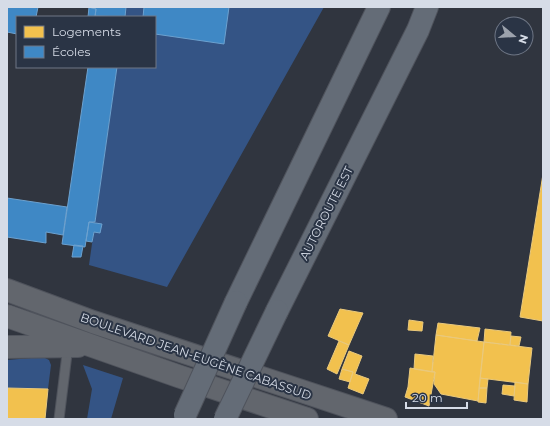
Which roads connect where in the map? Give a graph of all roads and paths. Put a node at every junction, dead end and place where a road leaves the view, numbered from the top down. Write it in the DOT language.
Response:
graph roads {
  1 [pos="379,7"];
  2 [pos="427,7"];
  3 [pos="7,290"];
  4 [pos="9,318"];
  5 [pos="93,322"];
  6 [pos="90,345"];
  7 [pos="68,346"];
  8 [pos="7,347"];
  9 [pos="184,417"];
  10 [pos="59,419"];
  11 [pos="225,419"];
  12 [pos="307,419"];
  13 [pos="386,419"];
  1 -- 9 [label="highway, bridge"];
  2 -- 11 [label="highway, AUTOROUTE EST, bridge"];
  3 -- 5 [label="street, BOULEVARD JEAN-EUGÈNE CABASSUD"];
  4 -- 5 [label="street"];
  4 -- 6 [label="street, BOULEVARD JEAN-EUGÈNE CABASSUD"];
  5 -- 13 [label="street, BOULEVARD JEAN-EUGÈNE CABASSUD"];
  6 -- 7 [label="street"];
  6 -- 12 [label="street, BOULEVARD JEAN-EUGÈNE CABASSUD"];
  7 -- 8 [label="street"];
  7 -- 10 [label="lane"];
}
